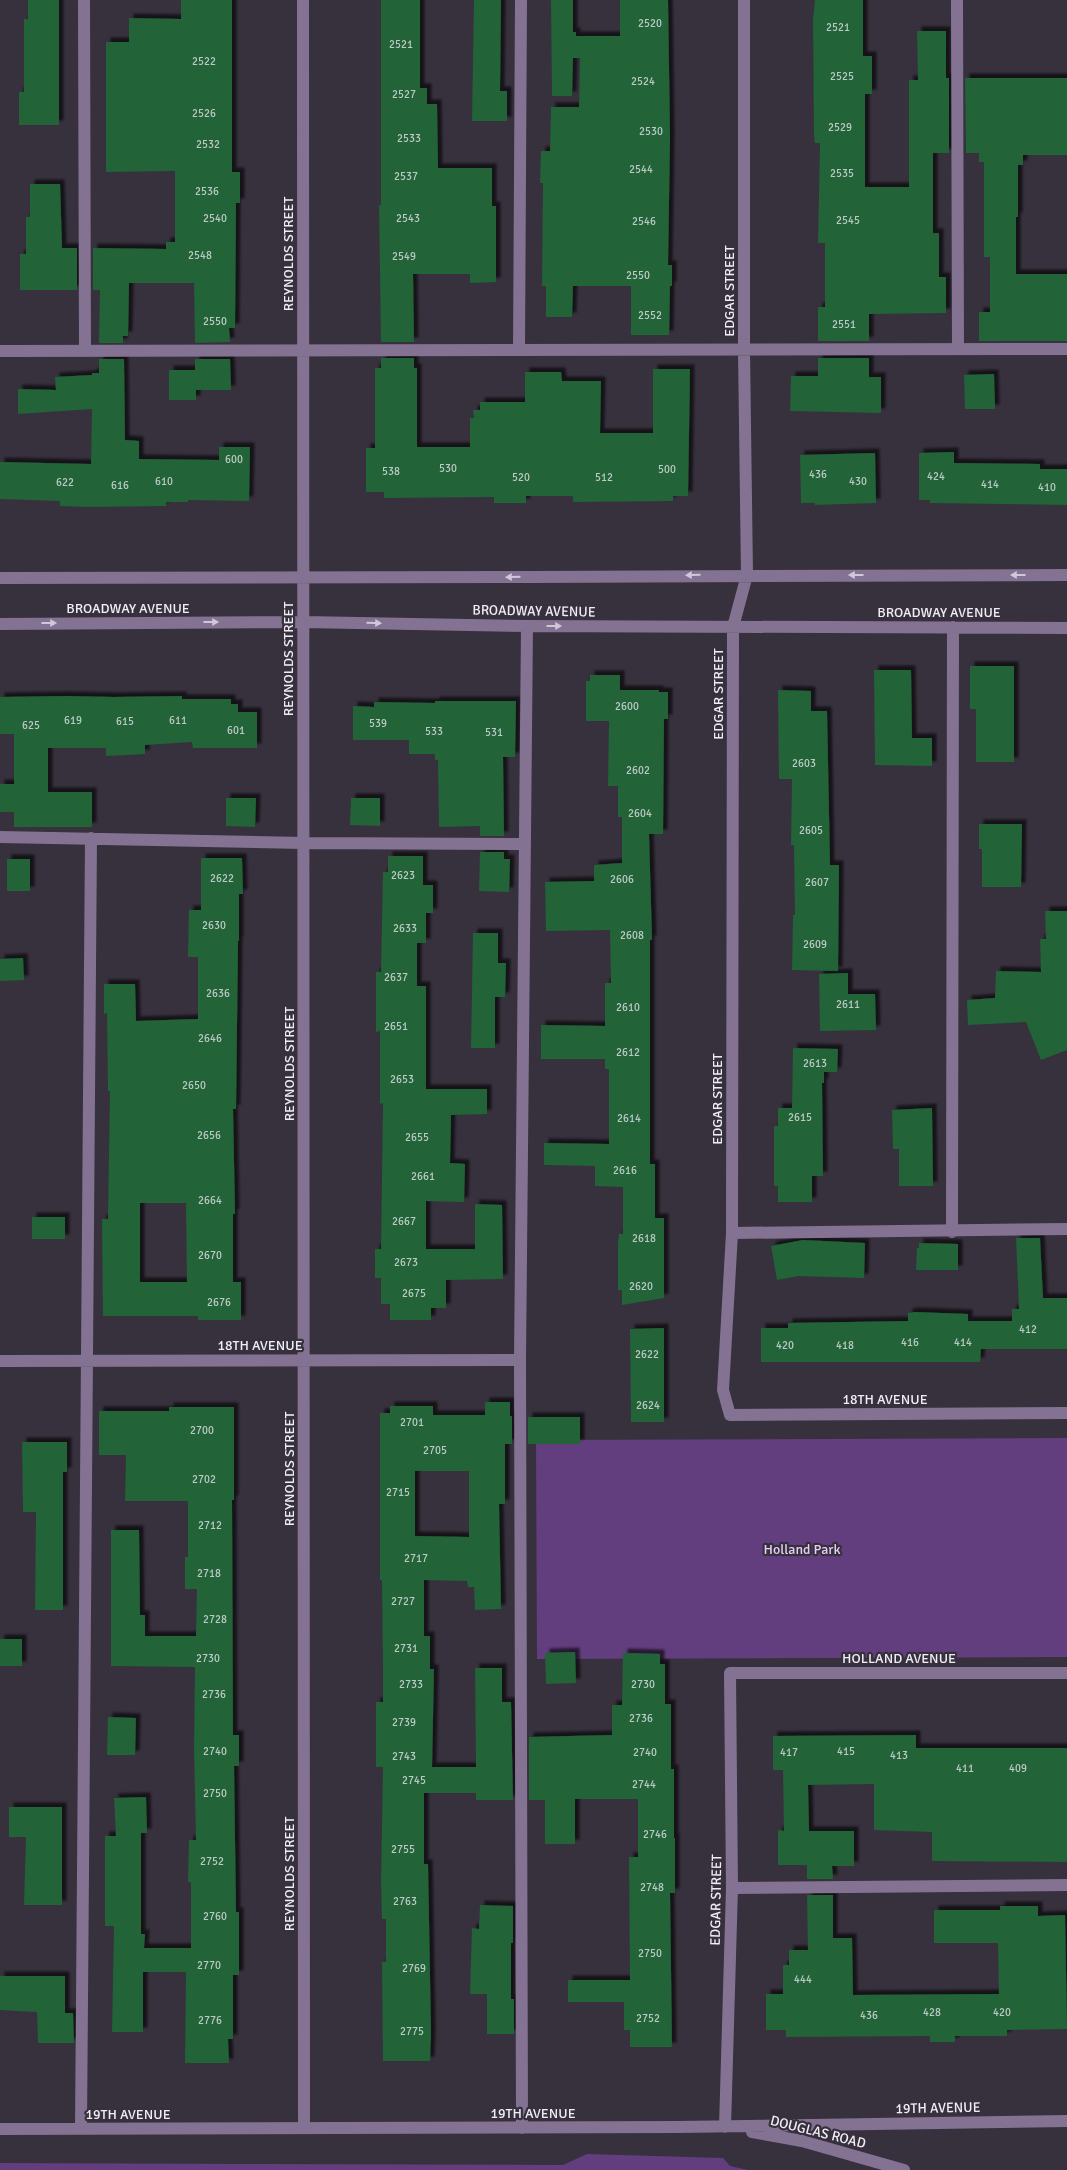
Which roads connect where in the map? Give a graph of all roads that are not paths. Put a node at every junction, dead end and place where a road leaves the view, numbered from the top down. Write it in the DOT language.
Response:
graph roads {
  1 [pos="84,0"];
  2 [pos="303,0"];
  3 [pos="521,0"];
  4 [pos="744,0"];
  5 [pos="957,0"];
  6 [pos="958,349"];
  7 [pos="1067,349"];
  8 [pos="519,350"];
  9 [pos="744,350"];
  10 [pos="0,351"];
  11 [pos="85,351"];
  12 [pos="304,351"];
  13 [pos="747,575"];
  14 [pos="1067,575"];
  15 [pos="0,578"];
  16 [pos="304,579"];
  17 [pos="304,622"];
  18 [pos="0,624"];
  19 [pos="527,626"];
  20 [pos="733,627"];
  21 [pos="953,627"];
  22 [pos="1067,628"];
  23 [pos="0,837"];
  24 [pos="91,838"];
  25 [pos="304,843"];
  26 [pos="524,844"];
  27 [pos="1067,1229"];
  28 [pos="952,1232"];
  29 [pos="732,1233"];
  30 [pos="86,1360"];
  31 [pos="304,1360"];
  32 [pos="520,1360"];
  33 [pos="0,1361"];
  34 [pos="723,1390"];
  35 [pos="1067,1413"];
  36 [pos="730,1674"];
  37 [pos="1067,1674"];
  38 [pos="1067,1885"];
  39 [pos="732,1888"];
  40 [pos="1067,2121"];
  41 [pos="725,2127"];
  42 [pos="304,2128"];
  43 [pos="522,2128"];
  44 [pos="0,2129"];
  45 [pos="81,2129"];
  46 [pos="904,2170"];
  1 -- 11 [label="street"];
  2 -- 12 [label="street, REYNOLDS STREET"];
  3 -- 8 [label="street"];
  4 -- 9 [label="street, EDGAR STREET"];
  5 -- 6 [label="street"];
  6 -- 7 [label="street"];
  6 -- 9 [label="street"];
  8 -- 9 [label="street"];
  8 -- 12 [label="street"];
  9 -- 13 [label="street, EDGAR STREET"];
  10 -- 11 [label="street"];
  11 -- 12 [label="street"];
  12 -- 16 [label="street, REYNOLDS STREET"];
  14 -- 13 [label="street, one-way"];
  13 -- 16 [label="street, one-way"];
  13 -- 20 [label="street, EDGAR STREET"];
  15 -- 16 [label="street"];
  16 -- 17 [label="street, REYNOLDS STREET"];
  18 -- 17 [label="street, BROADWAY AVENUE, one-way"];
  17 -- 19 [label="street, BROADWAY AVENUE, one-way"];
  17 -- 25 [label="street, REYNOLDS STREET"];
  19 -- 20 [label="street, BROADWAY AVENUE, one-way"];
  19 -- 26 [label="street"];
  20 -- 21 [label="street, BROADWAY AVENUE"];
  20 -- 29 [label="street, EDGAR STREET"];
  21 -- 22 [label="street, BROADWAY AVENUE"];
  21 -- 28 [label="street"];
  23 -- 24 [label="street"];
  24 -- 25 [label="street"];
  24 -- 30 [label="street"];
  25 -- 26 [label="street"];
  25 -- 31 [label="street, REYNOLDS STREET"];
  26 -- 32 [label="street"];
  27 -- 28 [label="street"];
  28 -- 29 [label="street"];
  29 -- 34 [label="street, EDGAR STREET"];
  30 -- 31 [label="street, 18TH AVENUE"];
  30 -- 33 [label="street, 18TH AVENUE"];
  30 -- 45 [label="street"];
  31 -- 32 [label="street, 18TH AVENUE"];
  31 -- 42 [label="street, REYNOLDS STREET"];
  32 -- 43 [label="street"];
  34 -- 35 [label="street, 18TH AVENUE"];
  36 -- 37 [label="street, HOLLAND AVENUE"];
  36 -- 39 [label="street, EDGAR STREET"];
  38 -- 39 [label="street"];
  39 -- 41 [label="street, EDGAR STREET"];
  40 -- 41 [label="street, 19TH AVENUE"];
  41 -- 43 [label="street, 19TH AVENUE"];
  41 -- 46 [label="street, DOUGLAS ROAD"];
  42 -- 43 [label="street, 19TH AVENUE"];
  42 -- 45 [label="street, 19TH AVENUE"];
  44 -- 45 [label="street, 19TH AVENUE"];
}
